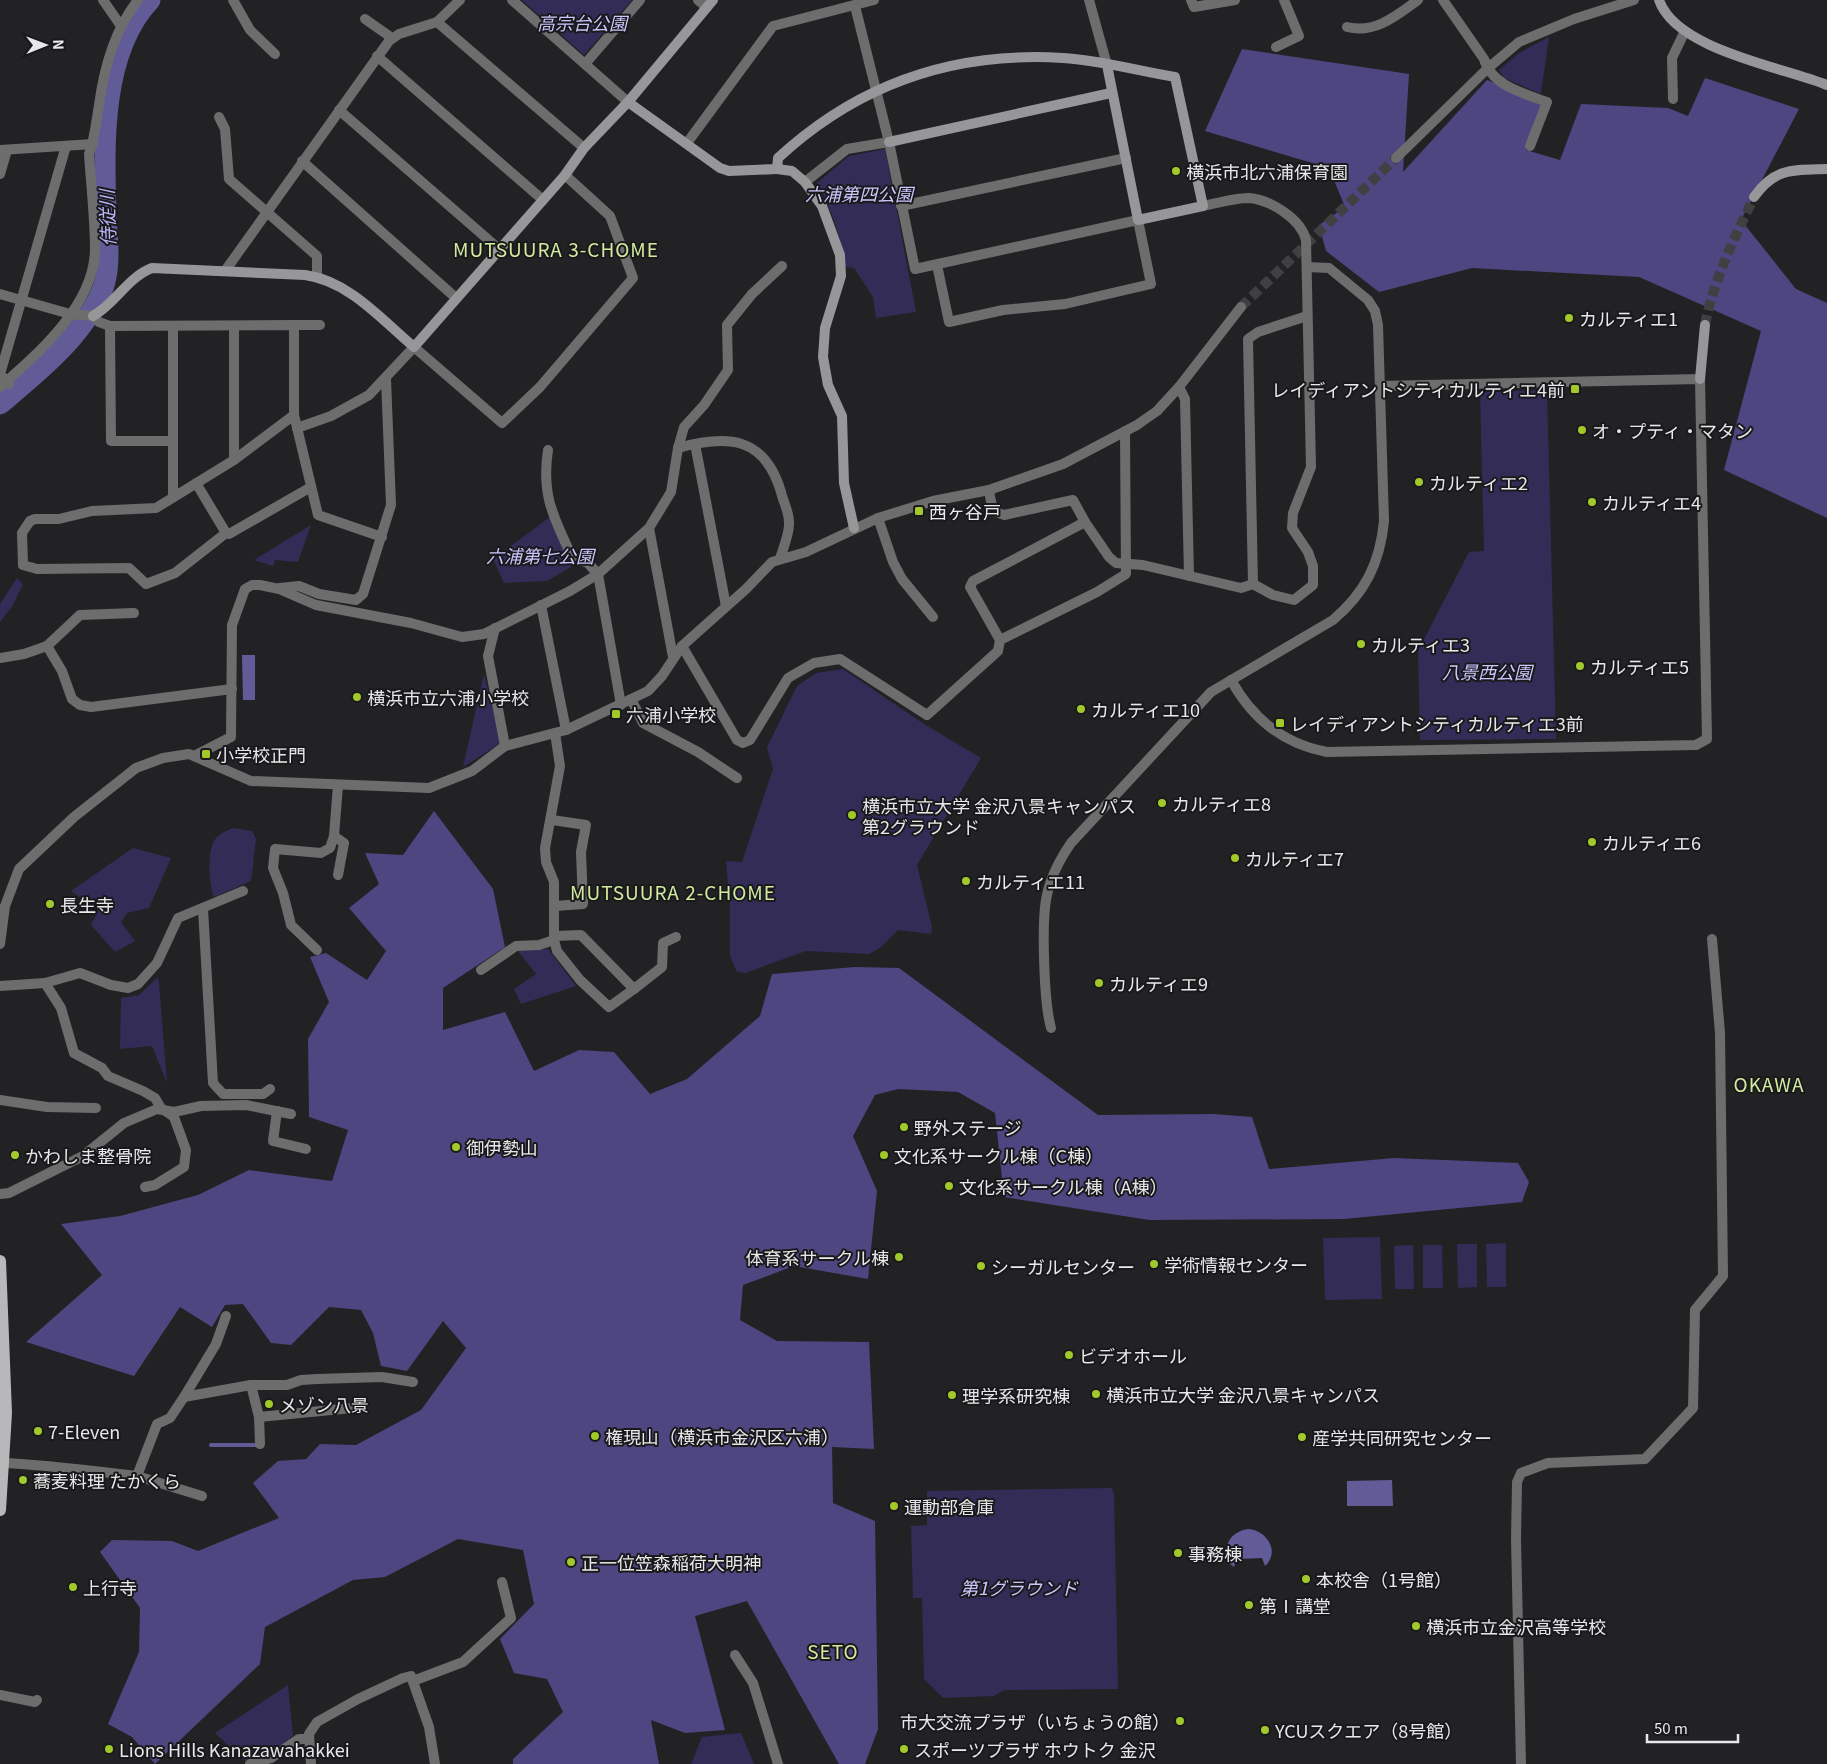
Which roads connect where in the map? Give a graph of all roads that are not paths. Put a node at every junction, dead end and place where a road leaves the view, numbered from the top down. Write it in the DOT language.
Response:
graph roads {
  1 [pos="103,0"];
  2 [pos="138,0"];
  3 [pos="233,0"];
  4 [pos="460,0"];
  5 [pos="512,0"];
  6 [pos="640,0"];
  7 [pos="698,0"];
  8 [pos="874,0"];
  9 [pos="1089,0"];
  10 [pos="1191,0"];
  11 [pos="1235,0"];
  12 [pos="1284,0"];
  13 [pos="1418,0"];
  14 [pos="1443,0"];
  15 [pos="1634,0"];
  16 [pos="1659,0"];
  17 [pos="710,4"];
  18 [pos="855,6"];
  19 [pos="365,19"];
  20 [pos="437,22"];
  21 [pos="121,26"];
  22 [pos="1347,27"];
  23 [pos="1685,31"];
  24 [pos="392,38"];
  25 [pos="1276,47"];
  26 [pos="275,54"];
  27 [pos="377,56"];
  28 [pos="585,64"];
  29 [pos="1107,65"];
  30 [pos="1487,69"];
  31 [pos="1827,85"];
  32 [pos="876,89"];
  33 [pos="1111,93"];
  34 [pos="1673,99"];
  35 [pos="628,102"];
  36 [pos="339,110"];
  37 [pos="219,117"];
  38 [pos="888,142"];
  39 [pos="687,143"];
  40 [pos="93,144"];
  41 [pos="66,146"];
  42 [pos="1530,146"];
  43 [pos="584,148"];
  44 [pos="3,150"];
  45 [pos="1126,158"];
  46 [pos="1396,158"];
  47 [pos="302,161"];
  48 [pos="777,169"];
  49 [pos="1827,169"];
  50 [pos="0,174"];
  51 [pos="565,175"];
  52 [pos="805,182"];
  53 [pos="1754,197"];
  54 [pos="543,200"];
  55 [pos="901,206"];
  56 [pos="1203,206"];
  57 [pos="266,212"];
  58 [pos="1138,220"];
  59 [pos="499,249"];
  60 [pos="782,266"];
  61 [pos="937,266"];
  62 [pos="1307,267"];
  63 [pos="225,271"];
  64 [pos="317,277"];
  65 [pos="0,294"];
  66 [pos="456,298"];
  67 [pos="22,300"];
  68 [pos="1241,307"];
  69 [pos="74,315"];
  70 [pos="1306,316"];
  71 [pos="96,319"];
  72 [pos="294,325"];
  73 [pos="320,325"];
  74 [pos="1705,325"];
  75 [pos="110,326"];
  76 [pos="173,326"];
  77 [pos="234,326"];
  78 [pos="414,347"];
  79 [pos="386,379"];
  80 [pos="1700,379"];
  81 [pos="5,384"];
  82 [pos="1380,386"];
  83 [pos="1179,387"];
  84 [pos="294,415"];
  85 [pos="297,428"];
  86 [pos="1125,431"];
  87 [pos="173,441"];
  88 [pos="695,444"];
  89 [pos="678,448"];
  90 [pos="548,450"];
  91 [pos="234,460"];
  92 [pos="196,483"];
  93 [pos="311,487"];
  94 [pos="989,490"];
  95 [pos="173,497"];
  96 [pos="878,518"];
  97 [pos="1085,522"];
  98 [pos="649,528"];
  99 [pos="854,528"];
  100 [pos="226,533"];
  101 [pos="382,537"];
  102 [pos="780,559"];
  103 [pos="1124,564"];
  104 [pos="598,574"];
  105 [pos="1189,576"];
  106 [pos="1253,584"];
  107 [pos="279,588"];
  108 [pos="541,605"];
  109 [pos="726,606"];
  110 [pos="134,613"];
  111 [pos="933,617"];
  112 [pos="495,628"];
  113 [pos="1000,640"];
  114 [pos="47,646"];
  115 [pos="682,646"];
  116 [pos="673,657"];
  117 [pos="0,658"];
  118 [pos="1231,680"];
  119 [pos="232,689"];
  120 [pos="632,700"];
  121 [pos="621,705"];
  122 [pos="566,730"];
  123 [pos="555,733"];
  124 [pos="505,746"];
  125 [pos="196,755"];
  126 [pos="737,778"];
  127 [pos="338,785"];
  128 [pos="552,820"];
  129 [pos="334,836"];
  130 [pos="338,875"];
  131 [pos="243,891"];
  132 [pos="554,906"];
  133 [pos="203,909"];
  134 [pos="676,936"];
  135 [pos="554,938"];
  136 [pos="1712,939"];
  137 [pos="0,944"];
  138 [pos="317,950"];
  139 [pos="481,970"];
  140 [pos="45,983"];
  141 [pos="0,986"];
  142 [pos="634,989"];
  143 [pos="1051,1028"];
  144 [pos="270,1089"];
  145 [pos="0,1100"];
  146 [pos="96,1108"];
  147 [pos="167,1110"];
  148 [pos="277,1111"];
  149 [pos="291,1114"];
  150 [pos="306,1149"];
  151 [pos="145,1187"];
  152 [pos="0,1194"];
  153 [pos="0,1261"];
  154 [pos="226,1316"];
  155 [pos="413,1382"];
  156 [pos="251,1386"];
  157 [pos="184,1397"];
  158 [pos="352,1408"];
  159 [pos="259,1417"];
  160 [pos="260,1444"];
  161 [pos="4,1463"];
  162 [pos="137,1476"];
  163 [pos="202,1496"];
  164 [pos="0,1510"];
  165 [pos="502,1582"];
  166 [pos="735,1655"];
  167 [pos="413,1681"];
  168 [pos="0,1695"];
  169 [pos="37,1700"];
  170 [pos="309,1739"];
  171 [pos="250,1764"];
  172 [pos="311,1764"];
  173 [pos="435,1764"];
  174 [pos="778,1764"];
  175 [pos="1521,1764"];
  1 -- 21 [label="street"];
  2 -- 21 [label="street"];
  3 -- 26 [label="street"];
  4 -- 20 [label="street"];
  5 -- 28 [label="street"];
  6 -- 28 [label="street"];
  7 -- 17 [label="street"];
  8 -- 18 [label="street"];
  9 -- 29 [label="street"];
  10 -- 11 [label="street"];
  12 -- 25 [label="street"];
  13 -- 22 [label="street"];
  14 -- 30 [label="street"];
  15 -- 30 [label="street"];
  16 -- 23 [label="street"];
  17 -- 35 [label="street"];
  18 -- 32 [label="street"];
  18 -- 39 [label="street"];
  19 -- 24 [label="street"];
  20 -- 24 [label="street"];
  20 -- 43 [label="street"];
  21 -- 40 [label="street"];
  23 -- 31 [label="street"];
  23 -- 34 [label="street"];
  24 -- 27 [label="street"];
  27 -- 36 [label="street"];
  27 -- 54 [label="street"];
  28 -- 35 [label="street"];
  29 -- 32 [label="street"];
  29 -- 33 [label="street"];
  29 -- 56 [label="street"];
  30 -- 42 [label="street"];
  30 -- 46 [label="street"];
  32 -- 38 [label="street"];
  32 -- 48 [label="street"];
  33 -- 38 [label="street"];
  33 -- 45 [label="street"];
  35 -- 39 [label="street"];
  35 -- 43 [label="street"];
  36 -- 47 [label="street"];
  36 -- 59 [label="street"];
  37 -- 57 [label="street"];
  38 -- 52 [label="street"];
  38 -- 55 [label="street"];
  39 -- 48 [label="street"];
  40 -- 41 [label="street"];
  40 -- 69 [label="street"];
  41 -- 44 [label="street"];
  41 -- 67 [label="street"];
  43 -- 51 [label="street"];
  44 -- 50 [label="street"];
  45 -- 55 [label="street"];
  45 -- 58 [label="street"];
  47 -- 57 [label="street"];
  47 -- 66 [label="street"];
  48 -- 52 [label="street"];
  49 -- 53 [label="street"];
  51 -- 54 [label="street"];
  51 -- 78 [label="street"];
  52 -- 99 [label="street"];
  54 -- 59 [label="street"];
  55 -- 61 [label="street"];
  56 -- 58 [label="street"];
  56 -- 62 [label="street"];
  57 -- 63 [label="street"];
  57 -- 64 [label="street"];
  58 -- 61 [label="street"];
  58 -- 61 [label="street"];
  59 -- 66 [label="street"];
  60 -- 89 [label="street"];
  62 -- 70 [label="street"];
  62 -- 82 [label="street"];
  63 -- 64 [label="street"];
  63 -- 71 [label="street"];
  64 -- 78 [label="street"];
  65 -- 67 [label="street"];
  66 -- 78 [label="street"];
  67 -- 69 [label="street"];
  67 -- 81 [label="street"];
  68 -- 83 [label="street"];
  69 -- 71 [label="street"];
  69 -- 81 [label="street"];
  70 -- 106 [label="street"];
  70 -- 106 [label="street"];
  71 -- 75 [label="street"];
  72 -- 73 [label="street"];
  72 -- 77 [label="street"];
  72 -- 84 [label="street"];
  74 -- 80 [label="street"];
  75 -- 76 [label="street"];
  75 -- 87 [label="street"];
  76 -- 77 [label="street"];
  76 -- 87 [label="street"];
  77 -- 91 [label="street"];
  78 -- 79 [label="street"];
  79 -- 85 [label="street"];
  79 -- 101 [label="street"];
  80 -- 82 [label="street"];
  80 -- 118 [label="street"];
  82 -- 118 [label="street"];
  83 -- 86 [label="street"];
  83 -- 105 [label="street"];
  84 -- 85 [label="street"];
  84 -- 91 [label="street"];
  85 -- 93 [label="street"];
  86 -- 94 [label="street"];
  86 -- 103 [label="street"];
  87 -- 95 [label="street"];
  88 -- 89 [label="street"];
  88 -- 102 [label="street"];
  88 -- 109 [label="street"];
  89 -- 98 [label="street"];
  90 -- 104 [label="street"];
  91 -- 92 [label="street"];
  92 -- 95 [label="street"];
  92 -- 100 [label="street"];
  93 -- 100 [label="street"];
  93 -- 101 [label="street"];
  94 -- 96 [label="street"];
  94 -- 97 [label="street"];
  95 -- 100 [label="street"];
  96 -- 99 [label="street"];
  96 -- 111 [label="street"];
  97 -- 103 [label="street"];
  97 -- 113 [label="street"];
  98 -- 104 [label="street"];
  98 -- 116 [label="street"];
  99 -- 102 [label="street"];
  101 -- 107 [label="street"];
  102 -- 109 [label="street"];
  103 -- 105 [label="street"];
  103 -- 113 [label="street"];
  104 -- 108 [label="street"];
  104 -- 121 [label="street"];
  105 -- 106 [label="street"];
  107 -- 112 [label="street"];
  107 -- 119 [label="street"];
  108 -- 112 [label="street"];
  108 -- 122 [label="street"];
  109 -- 115 [label="street"];
  110 -- 114 [label="street"];
  112 -- 124 [label="street"];
  113 -- 115 [label="street"];
  114 -- 117 [label="street"];
  114 -- 119 [label="street"];
  115 -- 116 [label="street"];
  116 -- 120 [label="street"];
  118 -- 143 [label="street"];
  119 -- 125 [label="street"];
  120 -- 121 [label="street"];
  120 -- 126 [label="street"];
  121 -- 122 [label="street"];
  122 -- 123 [label="street"];
  123 -- 124 [label="street"];
  123 -- 128 [label="street"];
  124 -- 127 [label="street"];
  125 -- 127 [label="street"];
  125 -- 137 [label="street"];
  127 -- 129 [label="street"];
  128 -- 132 [label="street"];
  128 -- 132 [label="street"];
  129 -- 130 [label="street"];
  129 -- 138 [label="street"];
  131 -- 133 [label="street"];
  132 -- 135 [label="street"];
  133 -- 140 [label="street"];
  133 -- 144 [label="street"];
  134 -- 142 [label="street"];
  135 -- 139 [label="street"];
  135 -- 142 [label="street"];
  135 -- 142 [label="street"];
  136 -- 175 [label="street"];
  140 -- 141 [label="street"];
  140 -- 147 [label="street"];
  145 -- 146 [label="street"];
  147 -- 148 [label="street"];
  147 -- 151 [label="street"];
  147 -- 152 [label="street"];
  148 -- 149 [label="street"];
  148 -- 150 [label="street"];
  153 -- 161 [label="main road"];
  154 -- 157 [label="street"];
  155 -- 156 [label="street"];
  156 -- 157 [label="street"];
  156 -- 159 [label="street"];
  157 -- 162 [label="street"];
  158 -- 159 [label="street"];
  159 -- 160 [label="street"];
  161 -- 162 [label="street"];
  161 -- 164 [label="main road"];
  162 -- 163 [label="street"];
  165 -- 167 [label="street"];
  166 -- 174 [label="street"];
  167 -- 170 [label="street"];
  167 -- 173 [label="street"];
  168 -- 169 [label="street"];
  170 -- 171 [label="street"];
  170 -- 172 [label="street"];
}
